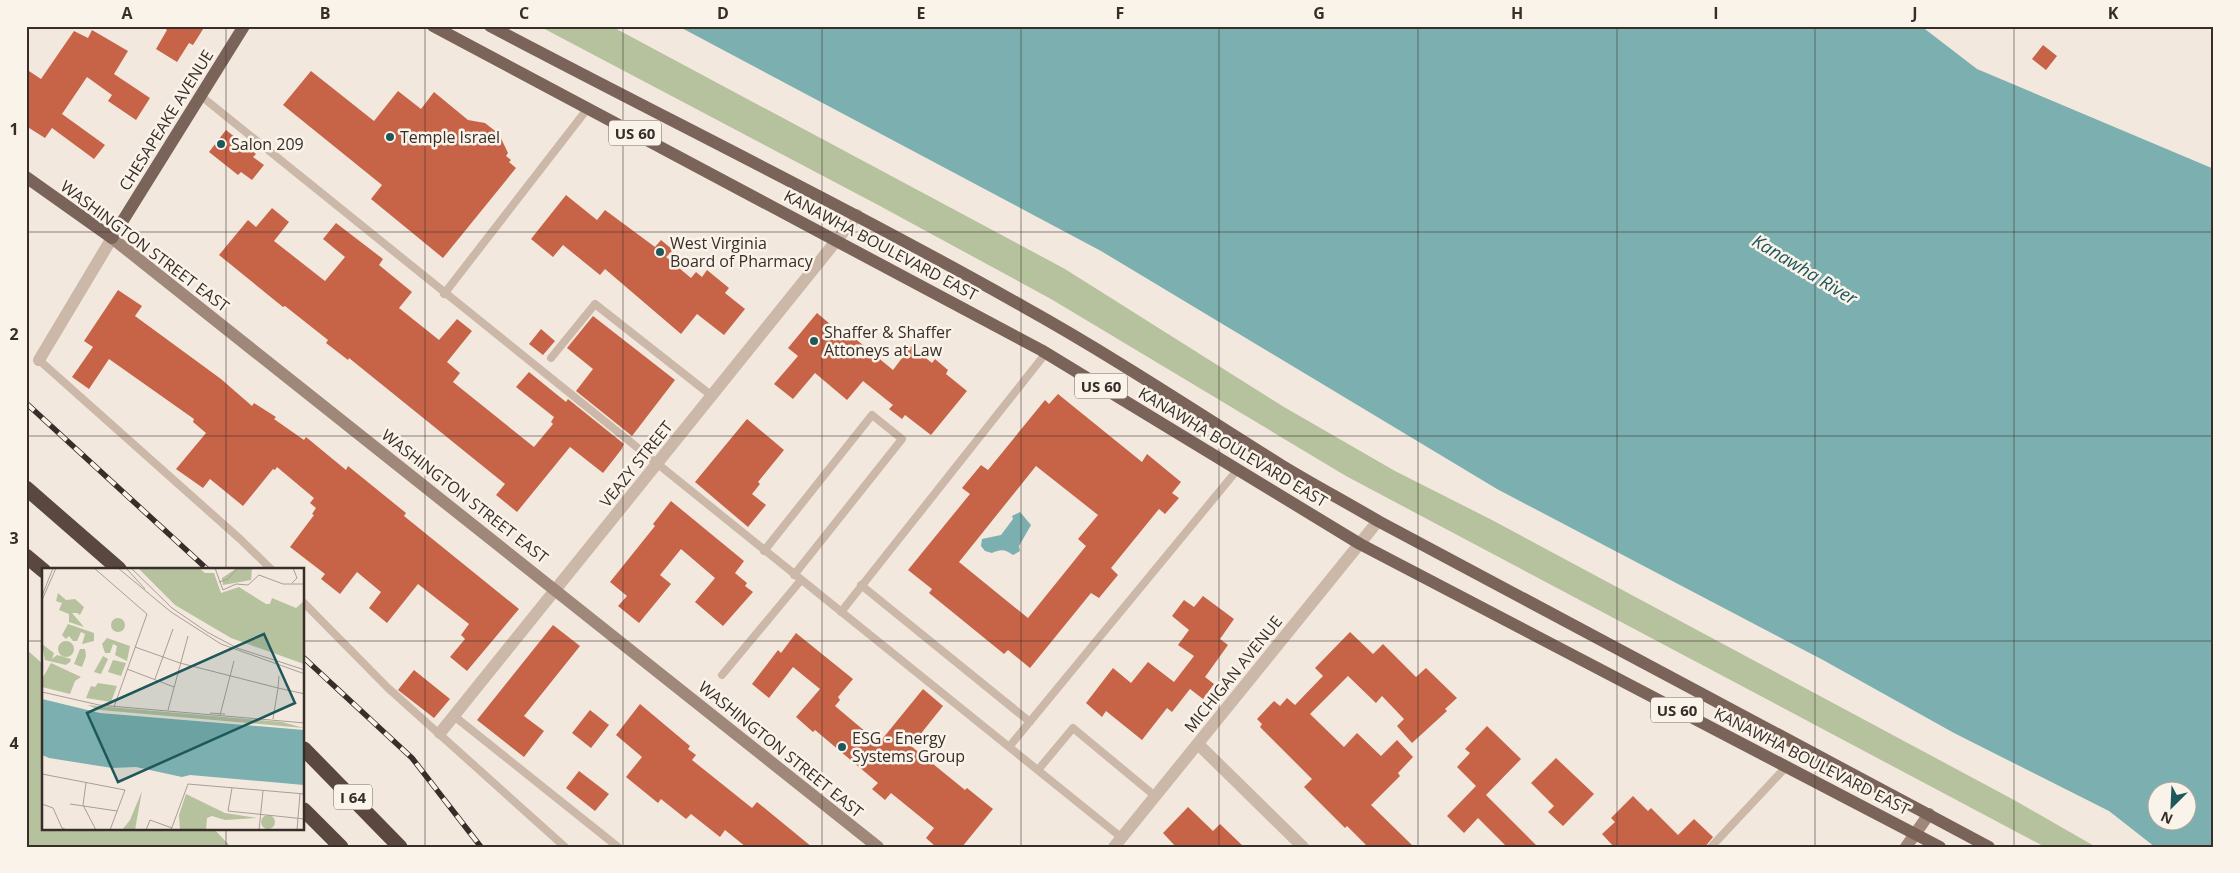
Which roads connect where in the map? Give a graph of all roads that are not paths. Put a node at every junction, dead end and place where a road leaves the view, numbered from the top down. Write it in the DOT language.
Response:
graph roads {
  1 [pos="244,26"];
  2 [pos="433,26"];
  3 [pos="490,26"];
  4 [pos="201,96"];
  5 [pos="588,108"];
  6 [pos="26,177"];
  7 [pos="857,215"];
  8 [pos="112,238"];
  9 [pos="837,240"];
  10 [pos="444,294"];
  11 [pos="1046,353"];
  12 [pos="551,358"];
  13 [pos="39,360"];
  14 [pos="712,396"];
  15 [pos="656,464"];
  16 [pos="1238,469"];
  17 [pos="26,488"];
  18 [pos="1378,521"];
  19 [pos="1360,544"];
  20 [pos="764,551"];
  21 [pos="26,556"];
  22 [pos="118,568"];
  23 [pos="270,568"];
  24 [pos="42,569"];
  25 [pos="794,575"];
  26 [pos="801,580"];
  27 [pos="861,586"];
  28 [pos="556,589"];
  29 [pos="305,604"];
  30 [pos="841,612"];
  31 [pos="722,675"];
  32 [pos="454,716"];
  33 [pos="1030,722"];
  34 [pos="440,733"];
  35 [pos="1198,744"];
  36 [pos="1009,747"];
  37 [pos="305,750"];
  38 [pos="1787,766"];
  39 [pos="1038,770"];
  40 [pos="1155,796"];
  41 [pos="305,811"];
  42 [pos="1929,814"];
  43 [pos="1916,834"];
  44 [pos="1118,842"];
  45 [pos="341,847"];
  46 [pos="400,847"];
  47 [pos="566,847"];
  48 [pos="618,847"];
  49 [pos="878,847"];
  50 [pos="1302,847"];
  51 [pos="1711,847"];
  52 [pos="1906,847"];
  53 [pos="1940,847"];
  54 [pos="1989,847"];
  1 -- 4 [label="main road, CHESAPEAKE AVENUE"];
  2 -- 5 [label="main road, KANAWHA BOULEVARD EAST / US 60"];
  3 -- 7 [label="main road, KANAWHA BOULEVARD EAST / US 60"];
  4 -- 8 [label="main road, CHESAPEAKE AVENUE"];
  4 -- 10 [label="lane"];
  5 -- 9 [label="main road, KANAWHA BOULEVARD EAST / US 60"];
  5 -- 10 [label="lane"];
  6 -- 8 [label="main road, WASHINGTON STREET EAST"];
  7 -- 9 [label="street, VEAZY STREET"];
  7 -- 18 [label="main road, KANAWHA BOULEVARD EAST / US 60"];
  8 -- 13 [label="street, CHESAPEAKE AVENUE"];
  8 -- 28 [label="street, WASHINGTON STREET EAST"];
  9 -- 11 [label="main road, KANAWHA BOULEVARD EAST / US 60"];
  9 -- 14 [label="street, VEAZY STREET"];
  10 -- 15 [label="lane"];
  11 -- 16 [label="main road, KANAWHA BOULEVARD EAST / US 60"];
  11 -- 27 [label="lane"];
  12 -- 14 [label="lane"];
  13 -- 23 [label="lane"];
  14 -- 15 [label="street, VEAZY STREET"];
  15 -- 20 [label="lane"];
  15 -- 28 [label="street, VEAZY STREET"];
  16 -- 19 [label="main road, KANAWHA BOULEVARD EAST / US 60"];
  16 -- 33 [label="lane"];
  17 -- 22 [label="highway"];
  18 -- 19 [label="street, MICHIGAN AVENUE"];
  18 -- 42 [label="main road, KANAWHA BOULEVARD EAST / US 60"];
  19 -- 35 [label="street, MICHIGAN AVENUE"];
  19 -- 38 [label="main road, KANAWHA BOULEVARD EAST / US 60"];
  20 -- 25 [label="lane"];
  20 -- 25 [label="lane"];
  21 -- 24 [label="highway"];
  25 -- 26 [label="lane"];
  26 -- 30 [label="lane"];
  26 -- 31 [label="lane"];
  27 -- 30 [label="lane"];
  27 -- 33 [label="lane"];
  28 -- 32 [label="street, VEAZY STREET"];
  28 -- 49 [label="street, WASHINGTON STREET EAST"];
  29 -- 34 [label="lane"];
  30 -- 36 [label="lane"];
  32 -- 34 [label="street, VEAZY STREET"];
  32 -- 48 [label="lane"];
  33 -- 36 [label="lane"];
  34 -- 47 [label="lane"];
  35 -- 40 [label="street, MICHIGAN AVENUE"];
  35 -- 50 [label="street"];
  36 -- 39 [label="lane"];
  37 -- 46 [label="highway, I 64"];
  38 -- 43 [label="main road, KANAWHA BOULEVARD EAST / US 60"];
  38 -- 51 [label="lane"];
  39 -- 40 [label="lane"];
  39 -- 44 [label="lane"];
  40 -- 44 [label="street, MICHIGAN AVENUE"];
  41 -- 45 [label="highway, I 64"];
  42 -- 43 [label="street"];
  42 -- 54 [label="main road, KANAWHA BOULEVARD EAST / US 60"];
  43 -- 52 [label="street"];
  43 -- 53 [label="main road, KANAWHA BOULEVARD EAST / US 60"];
}
